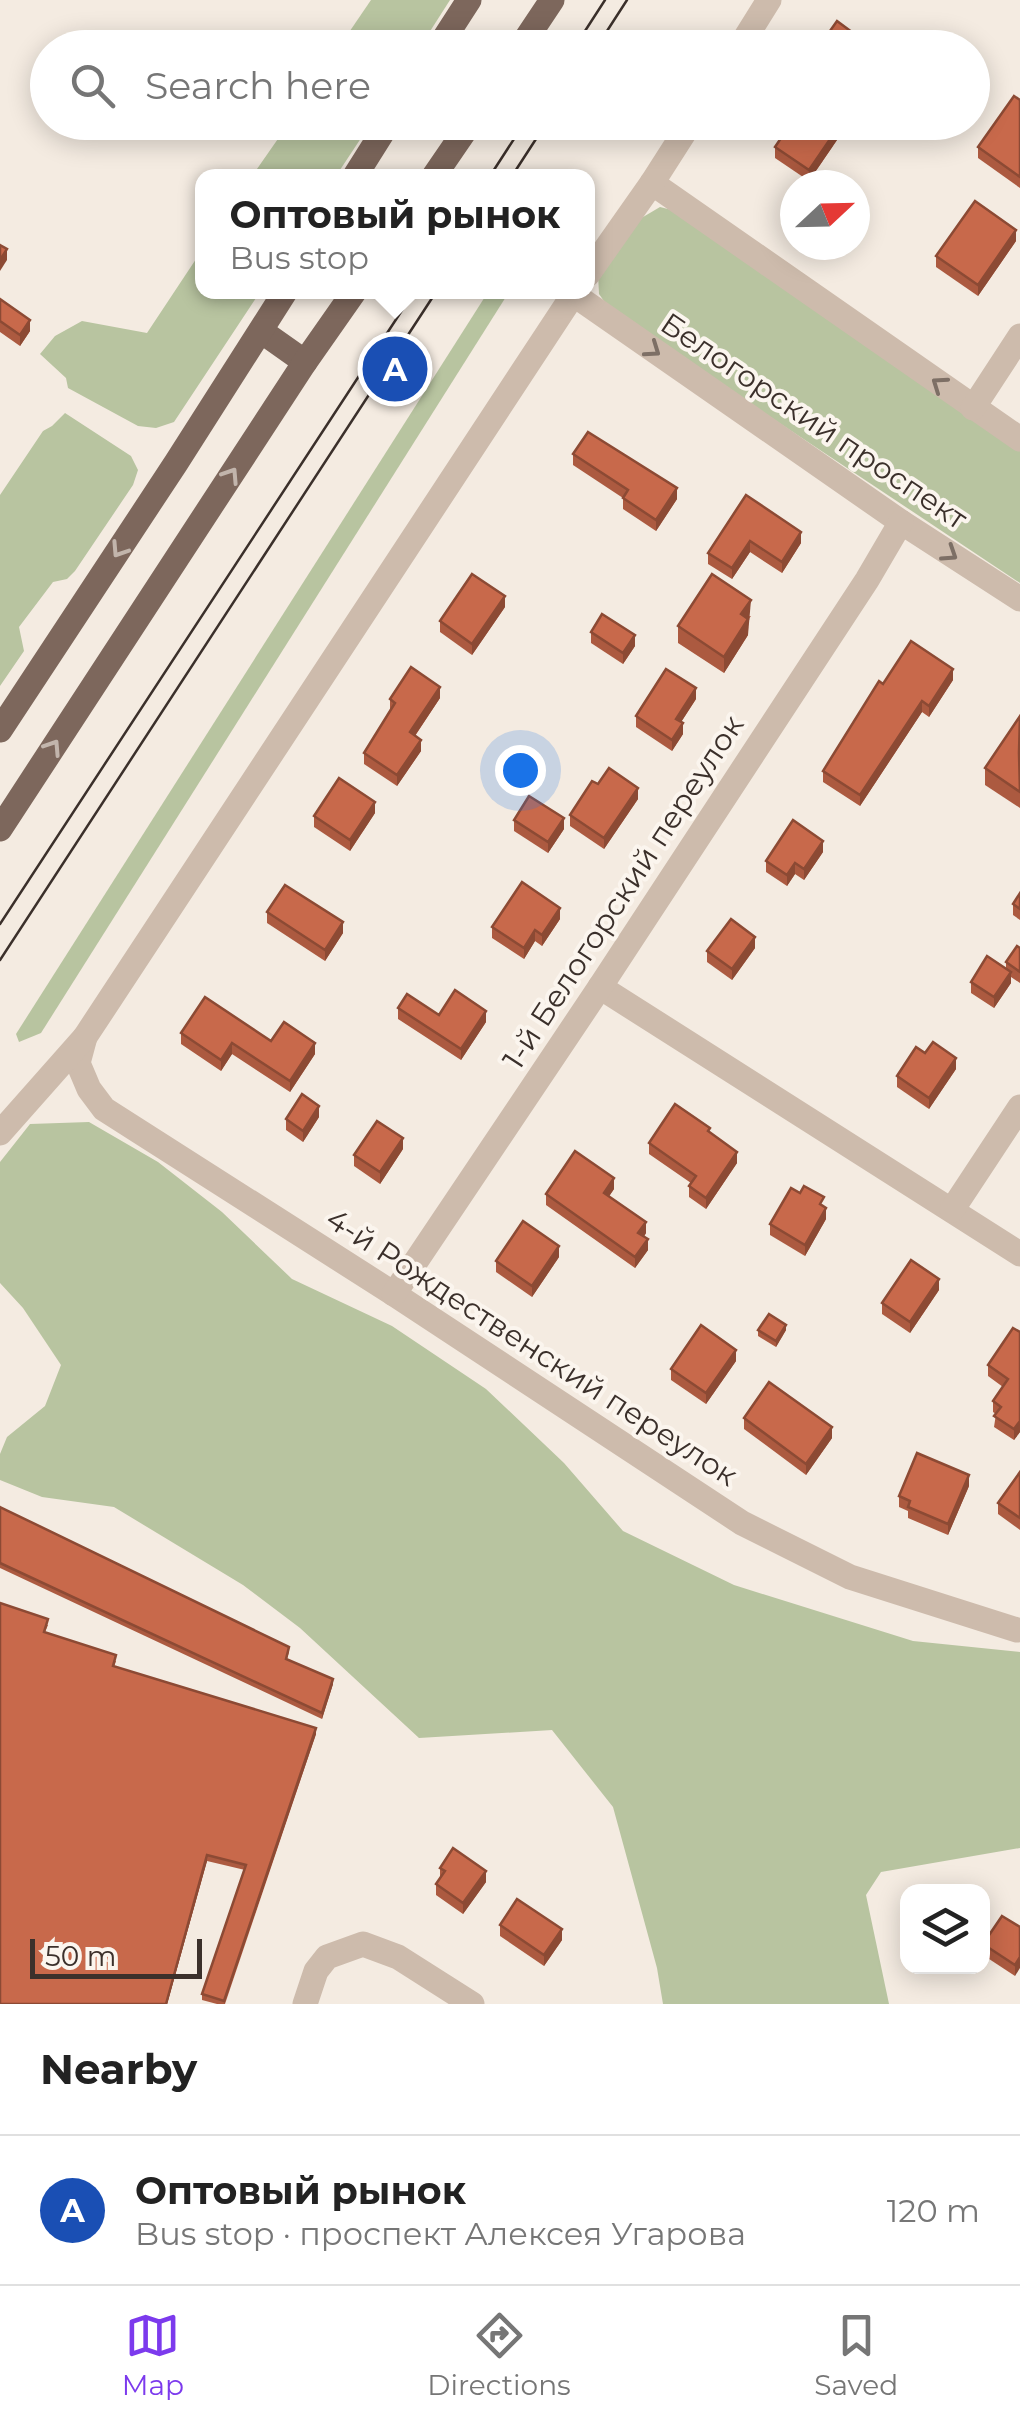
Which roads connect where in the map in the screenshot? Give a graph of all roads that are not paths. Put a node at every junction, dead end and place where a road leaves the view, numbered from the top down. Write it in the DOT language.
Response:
graph roads {
  1 [pos="469,0"];
  2 [pos="552,0"];
  3 [pos="769,0"];
  4 [pos="450,30"];
  5 [pos="532,30"];
  6 [pos="750,30"];
  7 [pos="377,140"];
  8 [pos="459,140"];
  9 [pos="679,140"];
  10 [pos="359,169"];
  11 [pos="439,169"];
  12 [pos="652,183"];
  13 [pos="595,263"];
  14 [pos="281,299"];
  15 [pos="349,299"];
  16 [pos="570,299"];
  17 [pos="594,299"];
  18 [pos="261,331"];
  19 [pos="1020,336"];
  20 [pos="305,362"];
  21 [pos="972,408"];
  22 [pos="1020,439"];
  23 [pos="901,522"];
  24 [pos="1020,599"];
  25 [pos="0,730"];
  26 [pos="0,829"];
  27 [pos="600,988"];
  28 [pos="86,1037"];
  29 [pos="1020,1107"];
  30 [pos="0,1133"];
  31 [pos="952,1210"];
  32 [pos="1020,1254"];
  33 [pos="394,1294"];
  34 [pos="1016,1630"];
  35 [pos="305,2004"];
  36 [pos="472,2004"];
  1 -- 4 [label="main road"];
  2 -- 5 [label="main road"];
  3 -- 6 [label="street"];
  7 -- 10 [label="main road"];
  8 -- 11 [label="main road"];
  9 -- 12 [label="street"];
  12 -- 13 [label="street"];
  21 -- 12 [label="street, one-way"];
  14 -- 18 [label="main road"];
  15 -- 20 [label="main road"];
  16 -- 28 [label="street"];
  17 -- 23 [label="street, Белогорский проспект, one-way"];
  18 -- 20 [label="main road"];
  18 -- 25 [label="main road, one-way"];
  19 -- 21 [label="street"];
  26 -- 20 [label="main road, one-way"];
  21 -- 22 [label="street"];
  23 -- 24 [label="street, Белогорский проспект, one-way"];
  23 -- 27 [label="street, 1-й Белогорский переулок"];
  27 -- 31 [label="street"];
  27 -- 33 [label="street, 1-й Белогорский переулок"];
  28 -- 30 [label="street"];
  28 -- 33 [label="street, 4-й Рождественский переулок"];
  29 -- 31 [label="street"];
  31 -- 32 [label="street"];
  33 -- 34 [label="street, 4-й Рождественский переулок"];
  35 -- 36 [label="street"];
}
